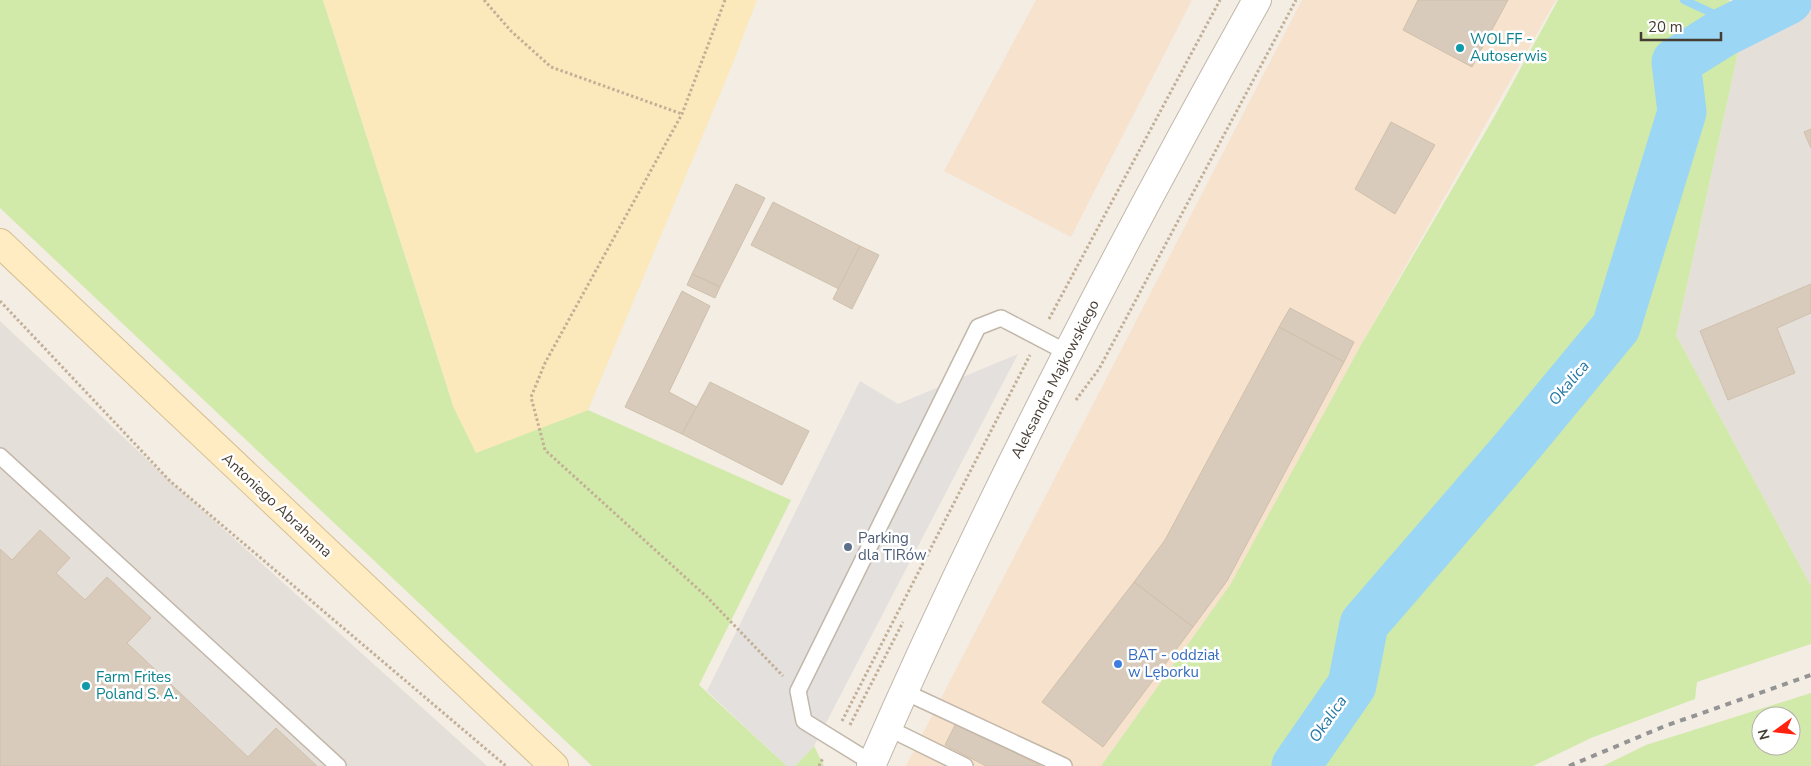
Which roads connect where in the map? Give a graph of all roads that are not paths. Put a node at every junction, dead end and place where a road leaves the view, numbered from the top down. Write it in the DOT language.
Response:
graph roads {
  1 [pos="1257,0"];
  2 [pos="0,243"];
  3 [pos="1068,353"];
  4 [pos="0,456"];
  5 [pos="905,692"];
  6 [pos="888,728"];
  7 [pos="872,764"];
  8 [pos="338,766"];
  9 [pos="554,766"];
  10 [pos="965,766"];
  11 [pos="1064,766"];
  1 -- 3 [label="street, Aleksandra Majkowskiego"];
  2 -- 9 [label="main road, Antoniego Abrahama"];
  3 -- 5 [label="street, Aleksandra Majkowskiego"];
  3 -- 7 [label="lane"];
  4 -- 8 [label="lane"];
  5 -- 6 [label="street, Aleksandra Majkowskiego"];
  5 -- 11 [label="lane"];
  6 -- 7 [label="street, Aleksandra Majkowskiego"];
  6 -- 10 [label="lane"];
}
